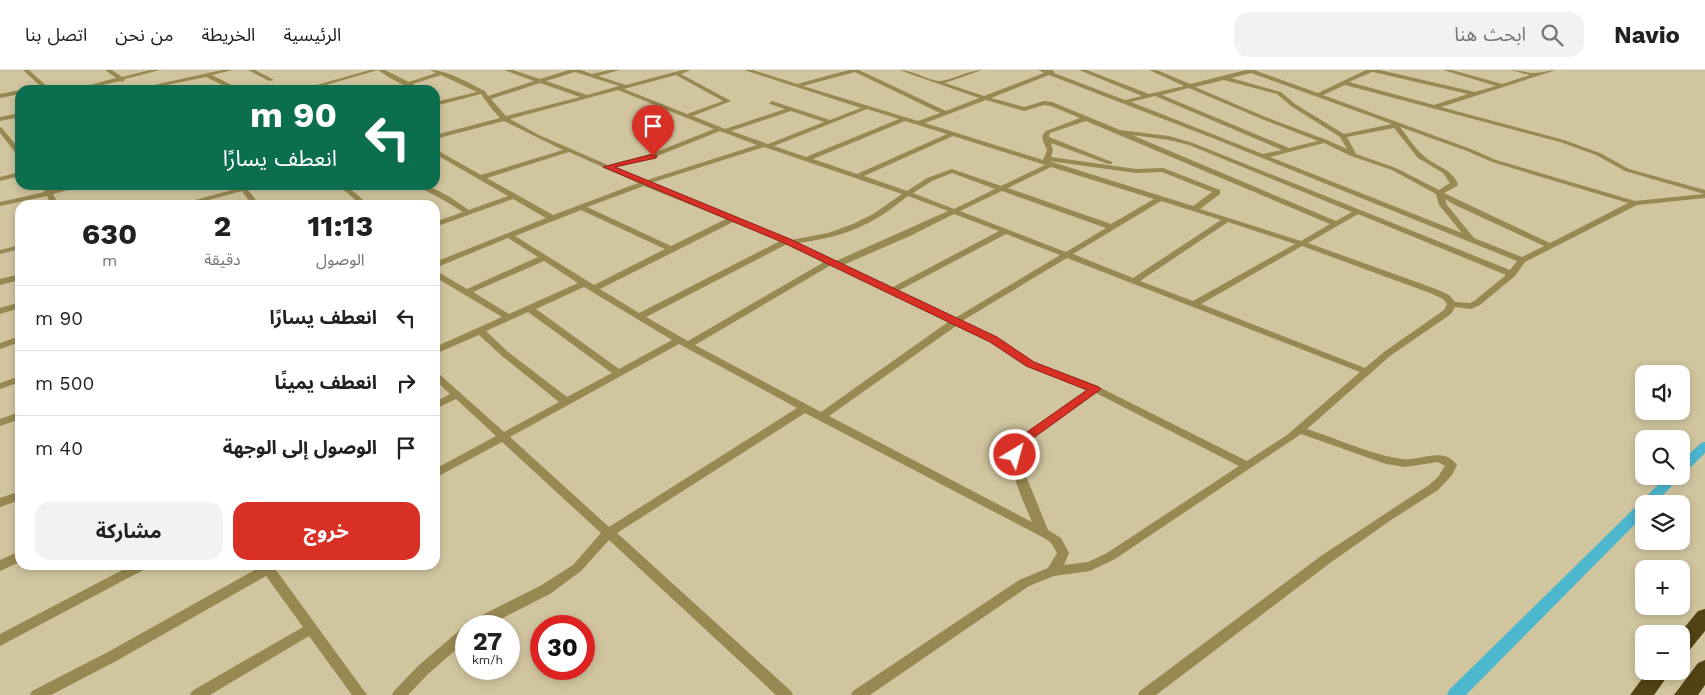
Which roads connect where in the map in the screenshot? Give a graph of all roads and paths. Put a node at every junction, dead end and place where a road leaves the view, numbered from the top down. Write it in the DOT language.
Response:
graph roads {
  1 [pos="26,70"];
  2 [pos="108,70"];
  3 [pos="157,70"];
  4 [pos="199,70"];
  5 [pos="230,70"];
  6 [pos="251,70"];
  7 [pos="376,70"];
  8 [pos="380,70"];
  9 [pos="507,70"];
  10 [pos="575,70"];
  11 [pos="616,70"];
  12 [pos="747,70"];
  13 [pos="775,70"];
  14 [pos="855,70"];
  15 [pos="902,70"];
  16 [pos="962,70"];
  17 [pos="1041,70"];
  18 [pos="1058,70"];
  19 [pos="1082,70"];
  20 [pos="1152,70"];
  21 [pos="1372,70"];
  22 [pos="1446,70"];
  23 [pos="1513,70"];
  24 [pos="1553,70"];
  25 [pos="440,71"];
  26 [pos="680,71"];
  27 [pos="977,71"];
  28 [pos="1250,71"];
  29 [pos="1050,73"];
  30 [pos="760,74"];
  31 [pos="208,75"];
  32 [pos="1537,75"];
  33 [pos="592,76"];
  34 [pos="1226,78"];
  35 [pos="122,79"];
  36 [pos="271,80"];
  37 [pos="541,81"];
  38 [pos="1345,82"];
  39 [pos="940,83"];
  40 [pos="407,84"];
  41 [pos="43,85"];
  42 [pos="96,85"];
  43 [pos="129,85"];
  44 [pos="159,85"];
  45 [pos="228,85"];
  46 [pos="320,85"];
  47 [pos="797,86"];
  48 [pos="1502,86"];
  49 [pos="1191,87"];
  50 [pos="623,88"];
  51 [pos="484,92"];
  52 [pos="15,93"];
  53 [pos="1475,94"];
  54 [pos="1318,95"];
  55 [pos="0,96"];
  56 [pos="1153,96"];
  57 [pos="587,97"];
  58 [pos="440,98"];
  59 [pos="486,98"];
  60 [pos="985,98"];
  61 [pos="448,101"];
  62 [pos="1125,102"];
  63 [pos="440,103"];
  64 [pos="772,103"];
  65 [pos="1433,107"];
  66 [pos="791,108"];
  67 [pos="868,108"];
  68 [pos="945,113"];
  69 [pos="15,116"];
  70 [pos="687,116"];
  71 [pos="1087,118"];
  72 [pos="0,119"];
  73 [pos="505,119"];
  74 [pos="905,119"];
  75 [pos="831,122"];
  76 [pos="920,123"];
  77 [pos="1397,125"];
  78 [pos="0,128"];
  79 [pos="722,130"];
  80 [pos="1122,132"];
  81 [pos="953,134"];
  82 [pos="440,136"];
  83 [pos="1343,136"];
  84 [pos="1045,138"];
  85 [pos="1325,141"];
  86 [pos="1191,144"];
  87 [pos="767,145"];
  88 [pos="15,148"];
  89 [pos="569,150"];
  90 [pos="1289,150"];
  91 [pos="1170,152"];
  92 [pos="440,154"];
  93 [pos="1353,155"];
  94 [pos="1264,156"];
  95 [pos="807,159"];
  96 [pos="1047,162"];
  97 [pos="607,167"];
  98 [pos="1127,170"];
  99 [pos="15,176"];
  100 [pos="858,176"];
  101 [pos="481,177"];
  102 [pos="0,180"];
  103 [pos="644,183"];
  104 [pos="1001,188"];
  105 [pos="48,190"];
  106 [pos="62,190"];
  107 [pos="240,190"];
  108 [pos="348,190"];
  109 [pos="429,190"];
  110 [pos="1439,192"];
  111 [pos="50,193"];
  112 [pos="907,193"];
  113 [pos="1705,194"];
  114 [pos="514,196"];
  115 [pos="1159,199"];
  116 [pos="18,200"];
  117 [pos="53,200"];
  118 [pos="201,200"];
  119 [pos="359,200"];
  120 [pos="15,201"];
  121 [pos="1635,203"];
  122 [pos="0,204"];
  123 [pos="581,207"];
  124 [pos="1193,210"];
  125 [pos="956,211"];
  126 [pos="1357,212"];
  127 [pos="469,213"];
  128 [pos="552,218"];
  129 [pos="732,219"];
  130 [pos="1227,220"];
  131 [pos="440,223"];
  132 [pos="1337,224"];
  133 [pos="1112,228"];
  134 [pos="1006,231"];
  135 [pos="508,235"];
  136 [pos="1471,240"];
  137 [pos="789,242"];
  138 [pos="1302,244"];
  139 [pos="1551,246"];
  140 [pos="15,248"];
  141 [pos="671,249"];
  142 [pos="0,252"];
  143 [pos="1066,255"];
  144 [pos="544,258"];
  145 [pos="1522,260"];
  146 [pos="440,263"];
  147 [pos="832,263"];
  148 [pos="1512,274"];
  149 [pos="440,276"];
  150 [pos="15,278"];
  151 [pos="1134,281"];
  152 [pos="0,282"];
  153 [pos="589,286"];
  154 [pos="892,291"];
  155 [pos="466,292"];
  156 [pos="1194,304"];
  157 [pos="1452,304"];
  158 [pos="15,307"];
  159 [pos="530,309"];
  160 [pos="0,312"];
  161 [pos="639,317"];
  162 [pos="509,318"];
  163 [pos="956,321"];
  164 [pos="480,331"];
  165 [pos="15,341"];
  166 [pos="684,343"];
  167 [pos="0,346"];
  168 [pos="440,349"];
  169 [pos="1368,372"];
  170 [pos="619,373"];
  171 [pos="440,380"];
  172 [pos="15,381"];
  173 [pos="0,386"];
  174 [pos="1095,389"];
  175 [pos="456,395"];
  176 [pos="566,402"];
  177 [pos="440,403"];
  178 [pos="805,408"];
  179 [pos="823,416"];
  180 [pos="15,418"];
  181 [pos="0,423"];
  182 [pos="1300,430"];
  183 [pos="502,437"];
  184 [pos="1248,466"];
  185 [pos="440,471"];
  186 [pos="15,496"];
  187 [pos="0,503"];
  188 [pos="1043,532"];
  189 [pos="608,533"];
  190 [pos="15,558"];
  191 [pos="0,566"];
  192 [pos="133,570"];
  193 [pos="262,570"];
  194 [pos="272,570"];
  195 [pos="1052,571"];
  196 [pos="495,615"];
  197 [pos="1705,617"];
  198 [pos="312,628"];
  199 [pos="1690,635"];
  200 [pos="0,640"];
  201 [pos="455,642"];
  202 [pos="1705,669"];
  203 [pos="1654,680"];
  204 [pos="37,695"];
  205 [pos="197,695"];
  206 [pos="360,695"];
  207 [pos="399,695"];
  208 [pos="786,695"];
  209 [pos="858,695"];
  210 [pos="1145,695"];
  211 [pos="1642,695"];
  212 [pos="1685,695"];
  1 -- 41 [label="street"];
  2 -- 35 [label="street"];
  3 -- 35 [label="street"];
  4 -- 31 [label="street"];
  5 -- 31 [label="street"];
  6 -- 36 [label="street"];
  7 -- 46 [label="street"];
  8 -- 40 [label="street"];
  9 -- 37 [label="street"];
  10 -- 33 [label="street"];
  10 -- 37 [label="street"];
  11 -- 33 [label="street"];
  12 -- 30 [label="street"];
  13 -- 30 [label="street"];
  14 -- 47 [label="street"];
  14 -- 68 [label="street"];
  15 -- 39 [label="street"];
  16 -- 27 [label="street"];
  17 -- 29 [label="street"];
  18 -- 29 [label="street"];
  19 -- 56 [label="street"];
  20 -- 49 [label="street"];
  21 -- 38 [label="street"];
  21 -- 53 [label="street"];
  22 -- 48 [label="street"];
  23 -- 32 [label="street"];
  24 -- 32 [label="street"];
  25 -- 40 [label="street"];
  25 -- 51 [label="street"];
  26 -- 50 [label="street"];
  26 -- 70 [label="street"];
  27 -- 39 [label="street"];
  28 -- 34 [label="street"];
  28 -- 54 [label="street"];
  29 -- 60 [label="street"];
  29 -- 62 [label="street"];
  30 -- 47 [label="street"];
  31 -- 44 [label="street"];
  31 -- 45 [label="street"];
  32 -- 48 [label="street"];
  33 -- 50 [label="street"];
  34 -- 49 [label="street"];
  34 -- 83 [label="street"];
  35 -- 42 [label="street"];
  35 -- 43 [label="street"];
  37 -- 57 [label="street"];
  37 -- 59 [label="street"];
  38 -- 54 [label="street"];
  38 -- 65 [label="street"];
  39 -- 60 [label="street"];
  47 -- 67 [label="street"];
  48 -- 53 [label="street"];
  49 -- 56 [label="street"];
  49 -- 85 [label="street"];
  50 -- 57 [label="street"];
  50 -- 70 [label="street"];
  51 -- 59 [label="street"];
  51 -- 61 [label="street"];
  52 -- 55 [label="street"];
  53 -- 65 [label="street"];
  54 -- 77 [label="street"];
  56 -- 62 [label="street"];
  56 -- 90 [label="street"];
  57 -- 73 [label="street"];
  58 -- 61 [label="street"];
  59 -- 73 [label="street"];
  60 -- 68 [label="street"];
  60 -- 71 [label="street"];
  61 -- 63 [label="street"];
  62 -- 94 [label="street"];
  64 -- 66 [label="street"];
  65 -- 113 [label="street"];
  66 -- 75 [label="street"];
  66 -- 79 [label="street"];
  67 -- 74 [label="street"];
  67 -- 75 [label="street"];
  68 -- 76 [label="street"];
  69 -- 72 [label="street"];
  70 -- 79 [label="street"];
  71 -- 80 [label="street"];
  71 -- 84 [label="street"];
  73 -- 82 [label="street"];
  73 -- 89 [label="street"];
  74 -- 76 [label="street"];
  74 -- 95 [label="street"];
  75 -- 87 [label="street"];
  76 -- 81 [label="street"];
  77 -- 83 [label="street"];
  77 -- 110 [label="street"];
  77 -- 121 [label="street"];
  78 -- 88 [label="street"];
  79 -- 87 [label="street"];
  79 -- 97 [label="street"];
  80 -- 86 [label="street"];
  80 -- 91 [label="street"];
  81 -- 96 [label="street"];
  81 -- 100 [label="street"];
  83 -- 93 [label="street"];
  84 -- 96 [label="street"];
  84 -- 98 [label="street"];
  85 -- 90 [label="street"];
  85 -- 93 [label="street"];
  86 -- 91 [label="street"];
  86 -- 126 [label="street"];
  87 -- 95 [label="street"];
  87 -- 103 [label="street"];
  89 -- 97 [label="street"];
  89 -- 101 [label="street"];
  90 -- 94 [label="street"];
  91 -- 132 [label="street"];
  92 -- 101 [label="street"];
  93 -- 110 [label="street"];
  94 -- 136 [label="street"];
  95 -- 100 [label="street"];
  96 -- 98 [label="street"];
  96 -- 104 [label="street"];
  96 -- 115 [label="street"];
  97 -- 103 [label="street"];
  98 -- 124 [label="street"];
  99 -- 102 [label="street"];
  100 -- 112 [label="street"];
  101 -- 114 [label="street"];
  103 -- 123 [label="street"];
  103 -- 129 [label="street"];
  104 -- 112 [label="street"];
  104 -- 125 [label="street"];
  104 -- 133 [label="street"];
  105 -- 111 [label="street"];
  106 -- 111 [label="street"];
  107 -- 118 [label="street"];
  108 -- 119 [label="street"];
  109 -- 127 [label="street"];
  110 -- 136 [label="street"];
  110 -- 139 [label="street"];
  111 -- 116 [label="street"];
  111 -- 117 [label="street"];
  112 -- 125 [label="street"];
  112 -- 137 [label="street"];
  113 -- 121 [label="street"];
  114 -- 127 [label="street"];
  114 -- 128 [label="street"];
  115 -- 124 [label="street"];
  115 -- 133 [label="street"];
  120 -- 122 [label="street"];
  121 -- 139 [label="street"];
  123 -- 128 [label="street"];
  123 -- 141 [label="street"];
  124 -- 130 [label="street"];
  125 -- 134 [label="street"];
  125 -- 147 [label="street"];
  126 -- 132 [label="street"];
  126 -- 148 [label="street"];
  127 -- 131 [label="street"];
  128 -- 135 [label="street"];
  129 -- 137 [label="street"];
  129 -- 141 [label="street"];
  130 -- 138 [label="street"];
  130 -- 151 [label="street"];
  132 -- 138 [label="street"];
  133 -- 143 [label="street"];
  134 -- 143 [label="street"];
  134 -- 154 [label="street"];
  135 -- 144 [label="street"];
  135 -- 146 [label="street"];
  136 -- 145 [label="street"];
  137 -- 147 [label="street"];
  137 -- 161 [label="street"];
  138 -- 156 [label="street"];
  138 -- 157 [label="street"];
  139 -- 145 [label="street"];
  140 -- 142 [label="street"];
  141 -- 153 [label="street"];
  143 -- 151 [label="street"];
  143 -- 163 [label="street"];
  144 -- 153 [label="street"];
  144 -- 155 [label="street"];
  145 -- 148 [label="street"];
  147 -- 154 [label="street"];
  147 -- 166 [label="street"];
  148 -- 157 [label="street"];
  149 -- 155 [label="street"];
  150 -- 152 [label="street"];
  151 -- 156 [label="street"];
  153 -- 159 [label="street"];
  153 -- 161 [label="street"];
  154 -- 163 [label="street"];
  155 -- 162 [label="street"];
  156 -- 169 [label="street"];
  157 -- 169 [label="street"];
  158 -- 160 [label="street"];
  159 -- 162 [label="street"];
  159 -- 170 [label="street"];
  161 -- 166 [label="street"];
  162 -- 164 [label="street"];
  163 -- 174 [label="street"];
  163 -- 179 [label="street"];
  164 -- 168 [label="street"];
  164 -- 176 [label="street"];
  165 -- 167 [label="street"];
  166 -- 170 [label="street"];
  166 -- 178 [label="street"];
  169 -- 182 [label="street"];
  170 -- 176 [label="street"];
  171 -- 175 [label="street"];
  172 -- 173 [label="street"];
  174 -- 184 [label="street"];
  174 -- 188 [label="street"];
  175 -- 177 [label="street"];
  175 -- 183 [label="street"];
  176 -- 183 [label="street"];
  178 -- 179 [label="street"];
  178 -- 189 [label="street"];
  179 -- 188 [label="street"];
  180 -- 181 [label="street"];
  182 -- 184 [label="street"];
  182 -- 210 [label="street"];
  183 -- 185 [label="street"];
  183 -- 189 [label="street"];
  184 -- 195 [label="street"];
  186 -- 187 [label="street"];
  188 -- 195 [label="street"];
  189 -- 196 [label="street"];
  189 -- 208 [label="street"];
  190 -- 191 [label="street"];
  192 -- 200 [label="street"];
  193 -- 204 [label="street"];
  194 -- 198 [label="street"];
  195 -- 209 [label="street"];
  197 -- 199 [label="highway"];
  198 -- 205 [label="street"];
  198 -- 206 [label="street"];
  201 -- 207 [label="street"];
  202 -- 212 [label="highway"];
  203 -- 211 [label="highway"];
}
